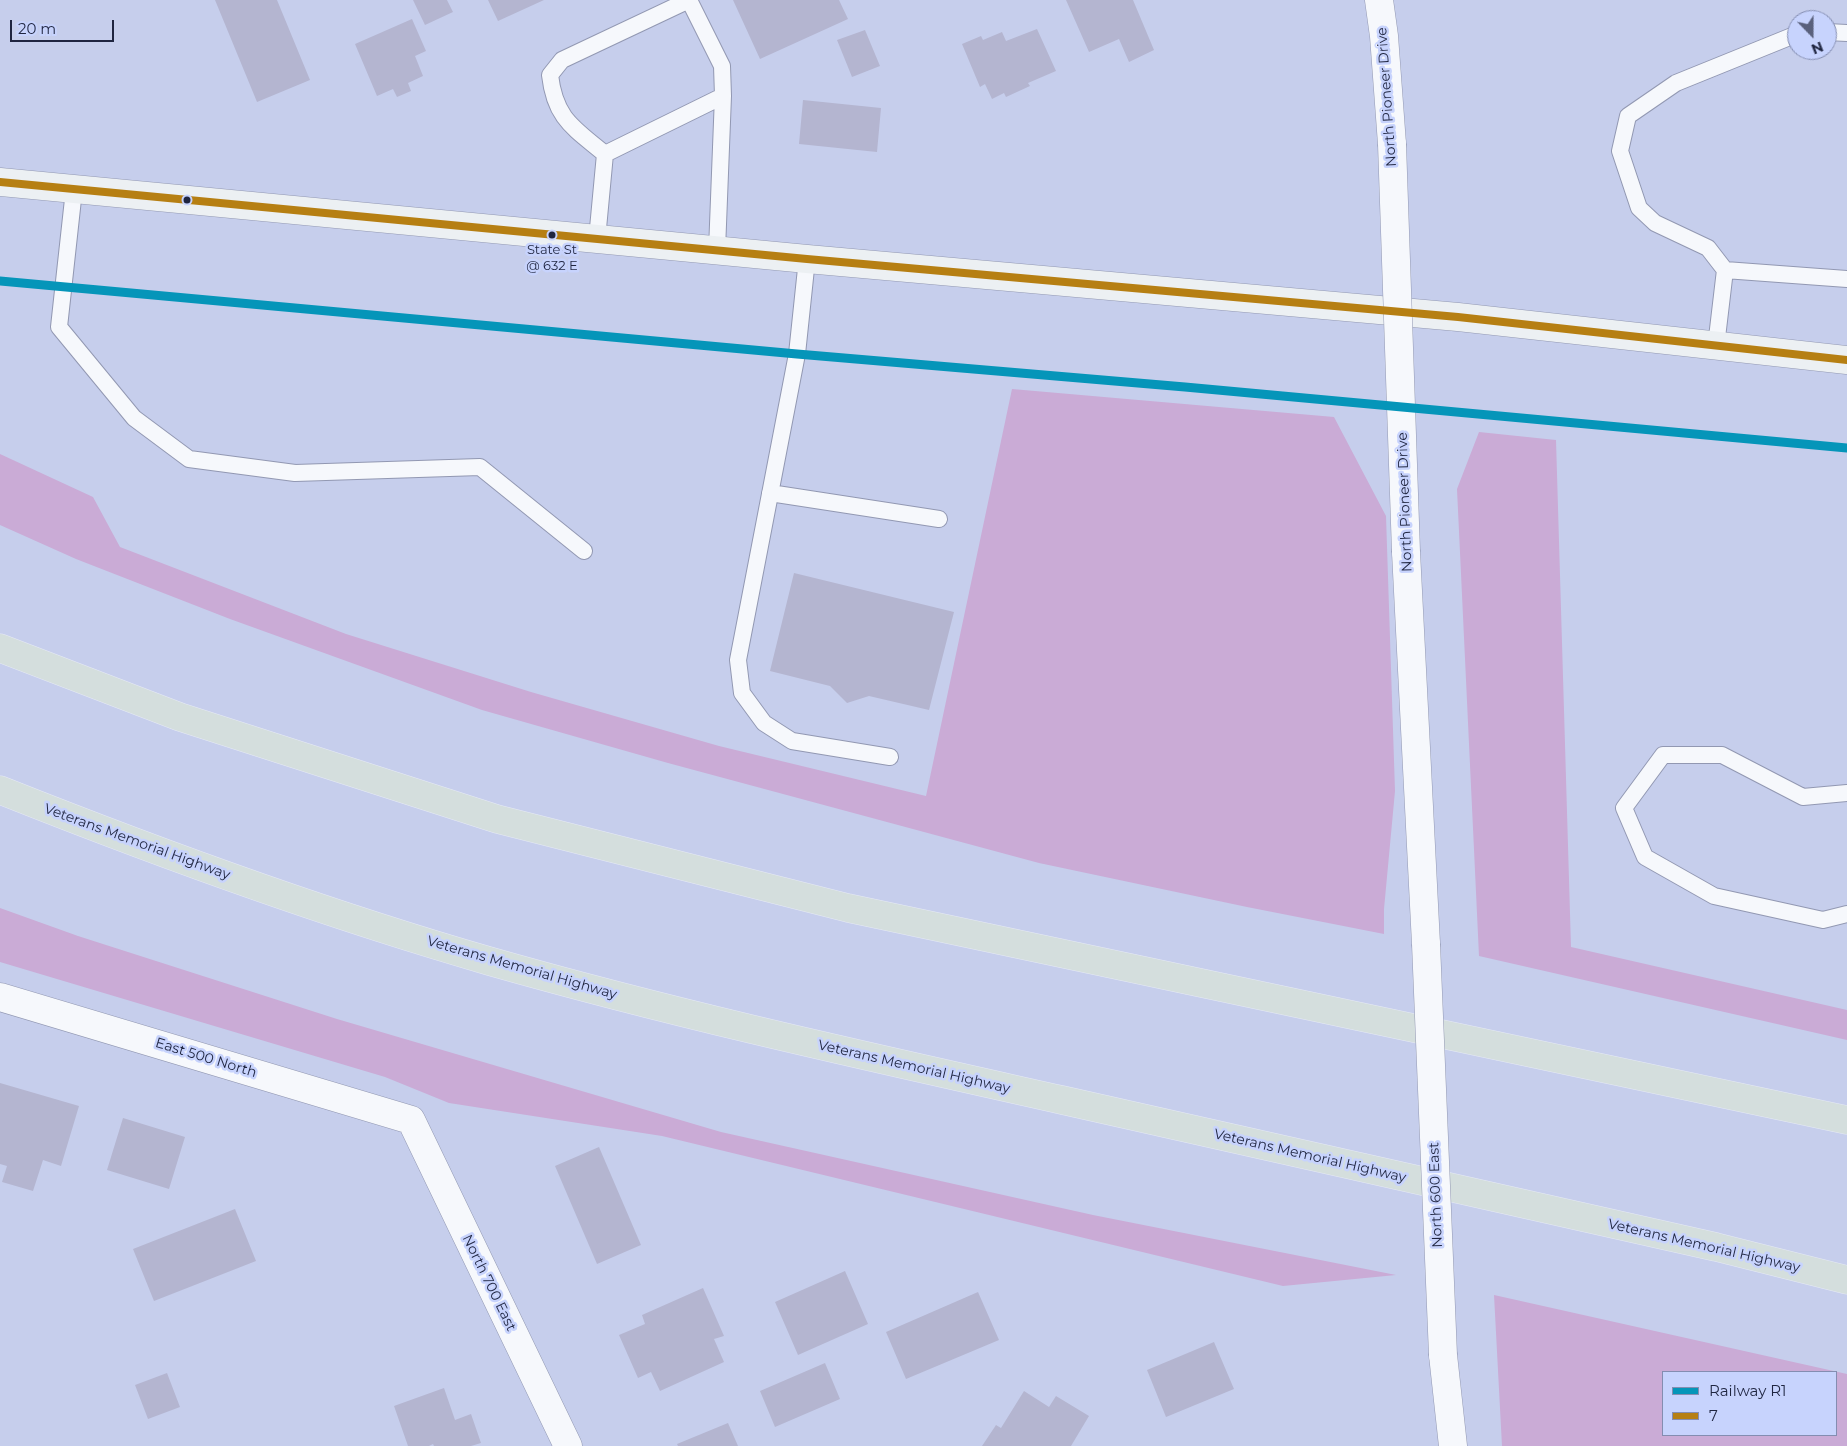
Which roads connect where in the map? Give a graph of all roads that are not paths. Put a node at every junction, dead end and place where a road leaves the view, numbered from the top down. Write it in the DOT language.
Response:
graph roads {
  1 [pos="689,0"];
  2 [pos="1379,0"];
  3 [pos="1787,38"];
  4 [pos="723,96"];
  5 [pos="605,154"];
  6 [pos="0,182"];
  7 [pos="74,190"];
  8 [pos="597,239"];
  9 [pos="717,250"];
  10 [pos="807,260"];
  11 [pos="1725,270"];
  12 [pos="1847,279"];
  13 [pos="1716,346"];
  14 [pos="1847,360"];
  15 [pos="770,493"];
  16 [pos="939,519"];
  17 [pos="584,551"];
  18 [pos="0,648"];
  19 [pos="890,757"];
  20 [pos="0,790"];
  21 [pos="1847,793"];
  22 [pos="1847,914"];
  23 [pos="1426,944"];
  24 [pos="0,996"];
  25 [pos="412,1120"];
  26 [pos="1847,1120"];
  27 [pos="1847,1280"];
  28 [pos="568,1446"];
  29 [pos="1453,1446"];
  1 -- 4 [label="lane"];
  1 -- 5 [label="lane"];
  2 -- 23 [label="street, North Pioneer Drive, bridge"];
  3 -- 11 [label="lane"];
  4 -- 5 [label="lane"];
  4 -- 9 [label="lane"];
  5 -- 8 [label="lane"];
  6 -- 7 [label="main road"];
  7 -- 8 [label="main road"];
  7 -- 17 [label="lane"];
  8 -- 9 [label="main road"];
  9 -- 10 [label="main road"];
  10 -- 13 [label="main road"];
  10 -- 15 [label="lane"];
  11 -- 12 [label="lane"];
  11 -- 13 [label="lane"];
  13 -- 14 [label="main road"];
  15 -- 16 [label="lane"];
  15 -- 19 [label="lane"];
  18 -- 26 [label="highway"];
  20 -- 27 [label="highway, Veterans Memorial Highway"];
  21 -- 22 [label="lane"];
  23 -- 29 [label="street, North 600 East, bridge"];
  24 -- 25 [label="street, East 500 North"];
  25 -- 28 [label="street, North 700 East"];
}
